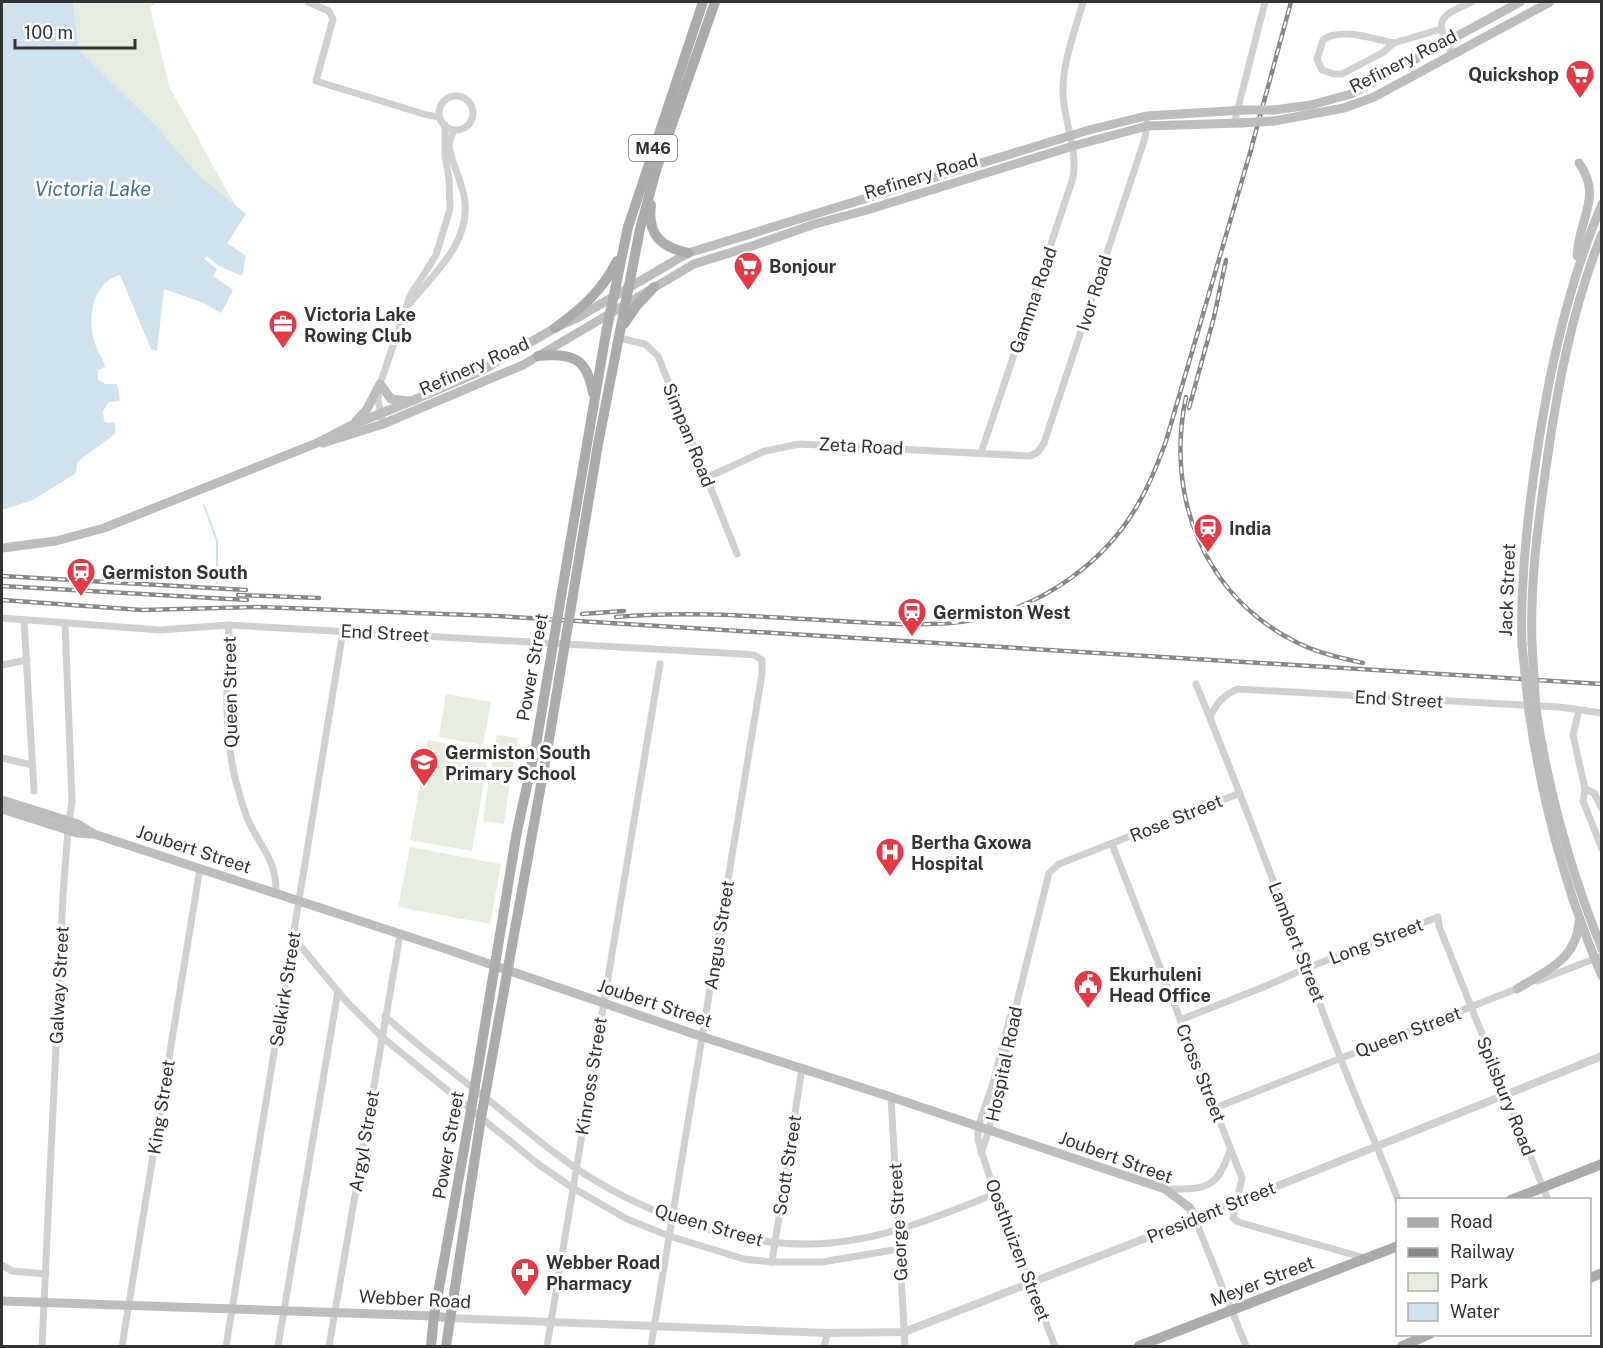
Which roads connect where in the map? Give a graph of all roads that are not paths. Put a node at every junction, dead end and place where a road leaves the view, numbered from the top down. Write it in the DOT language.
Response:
graph roads {
  1 [pos="308,2"];
  2 [pos="703,2"];
  3 [pos="715,2"];
  4 [pos="1083,2"];
  5 [pos="1265,2"];
  6 [pos="1472,2"];
  7 [pos="1520,2"];
  8 [pos="1550,2"];
  9 [pos="1441,29"];
  10 [pos="1446,42"];
  11 [pos="1394,43"];
  12 [pos="1453,55"];
  13 [pos="1341,97"];
  14 [pos="1344,108"];
  15 [pos="1241,110"];
  16 [pos="439,117"];
  17 [pos="1147,121"];
  18 [pos="1237,123"];
  19 [pos="445,125"];
  20 [pos="454,130"];
  21 [pos="1071,136"];
  22 [pos="1073,146"];
  23 [pos="1579,164"];
  24 [pos="657,167"];
  25 [pos="967,168"];
  26 [pos="970,179"];
  27 [pos="918,183"];
  28 [pos="922,194"];
  29 [pos="865,199"];
  30 [pos="1602,204"];
  31 [pos="867,210"];
  32 [pos="1602,234"];
  33 [pos="440,243"];
  34 [pos="454,248"];
  35 [pos="622,251"];
  36 [pos="688,254"];
  37 [pos="1575,276"];
  38 [pos="654,287"];
  39 [pos="628,289"];
  40 [pos="614,297"];
  41 [pos="625,304"];
  42 [pos="406,307"];
  43 [pos="611,313"];
  44 [pos="555,328"];
  45 [pos="620,334"];
  46 [pos="538,356"];
  47 [pos="380,384"];
  48 [pos="594,399"];
  49 [pos="414,400"];
  50 [pos="382,419"];
  51 [pos="350,426"];
  52 [pos="317,443"];
  53 [pos="981,453"];
  54 [pos="1023,455"];
  55 [pos="706,478"];
  56 [pos="579,521"];
  57 [pos="2,548"];
  58 [pos="737,554"];
  59 [pos="1527,586"];
  60 [pos="2,618"];
  61 [pos="24,620"];
  62 [pos="65,623"];
  63 [pos="229,624"];
  64 [pos="343,631"];
  65 [pos="27,660"];
  66 [pos="2,664"];
  67 [pos="660,664"];
  68 [pos="764,665"];
  69 [pos="1196,684"];
  70 [pos="1579,710"];
  71 [pos="1533,711"];
  72 [pos="1602,713"];
  73 [pos="1210,717"];
  74 [pos="2,758"];
  75 [pos="32,765"];
  76 [pos="1585,789"];
  77 [pos="34,791"];
  78 [pos="1240,793"];
  79 [pos="2,800"];
  80 [pos="2,809"];
  81 [pos="1602,809"];
  82 [pos="68,826"];
  83 [pos="1112,843"];
  84 [pos="1602,849"];
  85 [pos="200,868"];
  86 [pos="276,894"];
  87 [pos="299,902"];
  88 [pos="1579,916"];
  89 [pos="1435,918"];
  90 [pos="400,935"];
  91 [pos="293,937"];
  92 [pos="1602,949"];
  93 [pos="1598,957"];
  94 [pos="495,967"];
  95 [pos="1307,968"];
  96 [pos="508,971"];
  97 [pos="1602,976"];
  98 [pos="1517,989"];
  99 [pos="338,991"];
  100 [pos="1018,998"];
  101 [pos="603,1004"];
  102 [pos="1471,1007"];
  103 [pos="385,1016"];
  104 [pos="1180,1020"];
  105 [pos="703,1036"];
  106 [pos="382,1037"];
  107 [pos="1602,1056"];
  108 [pos="1341,1058"];
  109 [pos="802,1068"];
  110 [pos="474,1090"];
  111 [pos="1505,1093"];
  112 [pos="891,1097"];
  113 [pos="485,1098"];
  114 [pos="1215,1108"];
  115 [pos="471,1110"];
  116 [pos="481,1118"];
  117 [pos="978,1127"];
  118 [pos="989,1130"];
  119 [pos="1378,1145"];
  120 [pos="1230,1149"];
  121 [pos="981,1153"];
  122 [pos="1602,1164"];
  123 [pos="576,1167"];
  124 [pos="1542,1187"];
  125 [pos="573,1188"];
  126 [pos="1165,1189"];
  127 [pos="995,1194"];
  128 [pos="1397,1198"];
  129 [pos="1516,1198"];
  130 [pos="1547,1198"];
  131 [pos="1237,1202"];
  132 [pos="672,1217"];
  133 [pos="1196,1219"];
  134 [pos="898,1231"];
  135 [pos="669,1236"];
  136 [pos="775,1244"];
  137 [pos="1396,1247"];
  138 [pos="899,1249"];
  139 [pos="1365,1258"];
  140 [pos="772,1262"];
  141 [pos="2,1265"];
  142 [pos="46,1274"];
  143 [pos="1029,1282"];
  144 [pos="2,1301"];
  145 [pos="43,1303"];
  146 [pos="128,1305"];
  147 [pos="232,1309"];
  148 [pos="1231,1310"];
  149 [pos="284,1311"];
  150 [pos="334,1312"];
  151 [pos="434,1316"];
  152 [pos="450,1318"];
  153 [pos="552,1322"];
  154 [pos="654,1325"];
  155 [pos="904,1332"];
  156 [pos="828,1333"];
  157 [pos="1428,1336"];
  158 [pos="42,1347"];
  159 [pos="122,1347"];
  160 [pos="226,1347"];
  161 [pos="278,1347"];
  162 [pos="329,1347"];
  163 [pos="431,1347"];
  164 [pos="446,1347"];
  165 [pos="547,1347"];
  166 [pos="651,1347"];
  167 [pos="824,1347"];
  168 [pos="905,1347"];
  169 [pos="1055,1347"];
  170 [pos="1139,1347"];
  171 [pos="1246,1347"];
  172 [pos="1402,1347"];
  1 -- 16 [label="street"];
  2 -- 35 [label="main road, Power Street / M46"];
  3 -- 24 [label="main road, Power Street / M46"];
  4 -- 21 [label="street, Gamma Road"];
  5 -- 15 [label="street"];
  6 -- 9 [label="street"];
  7 -- 10 [label="main road, Refinery Road"];
  8 -- 12 [label="main road, Refinery Road"];
  9 -- 10 [label="street"];
  9 -- 11 [label="street"];
  10 -- 12 [label="street"];
  10 -- 13 [label="main road, Refinery Road"];
  11 -- 11 [label="street"];
  12 -- 14 [label="main road, Refinery Road"];
  13 -- 14 [label="main road"];
  13 -- 15 [label="main road, Refinery Road, bridge"];
  14 -- 18 [label="main road, Refinery Road, bridge"];
  15 -- 17 [label="main road, Refinery Road"];
  15 -- 18 [label="street"];
  16 -- 19 [label="street"];
  16 -- 20 [label="street"];
  17 -- 18 [label="main road, Refinery Road"];
  17 -- 21 [label="main road, Refinery Road"];
  17 -- 22 [label="main road, Refinery Road"];
  17 -- 54 [label="street, Ivor Road"];
  19 -- 20 [label="street"];
  19 -- 33 [label="street"];
  20 -- 34 [label="street"];
  21 -- 22 [label="street, Gamma Road"];
  21 -- 25 [label="main road, Refinery Road"];
  22 -- 26 [label="main road, Refinery Road"];
  22 -- 53 [label="street, Gamma Road"];
  23 -- 37 [label="main road"];
  24 -- 36 [label="main road"];
  24 -- 39 [label="main road, Power Street / M46"];
  25 -- 26 [label="main road"];
  25 -- 27 [label="main road, Refinery Road"];
  26 -- 28 [label="main road, Refinery Road"];
  27 -- 28 [label="main road"];
  27 -- 29 [label="main road, Refinery Road"];
  28 -- 31 [label="main road, Refinery Road"];
  29 -- 31 [label="main road"];
  29 -- 36 [label="main road, Refinery Road"];
  30 -- 37 [label="main road, Jack Street"];
  31 -- 38 [label="main road, Refinery Road"];
  32 -- 59 [label="main road, Jack Street"];
  33 -- 34 [label="street"];
  33 -- 42 [label="street"];
  34 -- 42 [label="street"];
  35 -- 40 [label="main road, Power Street / M46"];
  35 -- 44 [label="main road"];
  36 -- 39 [label="main road, Refinery Road"];
  37 -- 59 [label="main road, Jack Street"];
  38 -- 41 [label="main road, Refinery Road"];
  38 -- 45 [label="main road"];
  39 -- 40 [label="main road, Refinery Road"];
  39 -- 41 [label="main road, Power Street / M46"];
  40 -- 43 [label="main road, Power Street / M46"];
  40 -- 44 [label="main road, Refinery Road"];
  41 -- 43 [label="main road, Refinery Road"];
  41 -- 45 [label="main road, Power Street / M46"];
  42 -- 47 [label="street"];
  43 -- 46 [label="main road, Refinery Road"];
  43 -- 48 [label="main road, Power Street / M46"];
  44 -- 49 [label="main road, Refinery Road"];
  45 -- 55 [label="street, Simpan Road"];
  45 -- 56 [label="main road, Power Street"];
  46 -- 48 [label="main road"];
  46 -- 50 [label="main road, Refinery Road"];
  47 -- 49 [label="main road"];
  47 -- 50 [label="street"];
  47 -- 51 [label="main road"];
  48 -- 56 [label="main road, Power Street"];
  49 -- 50 [label="main road, Refinery Road"];
  50 -- 51 [label="main road, Refinery Road"];
  50 -- 52 [label="main road, Refinery Road"];
  51 -- 52 [label="main road, Refinery Road"];
  52 -- 57 [label="main road, Refinery Road"];
  53 -- 54 [label="street, Zeta Road"];
  53 -- 55 [label="street, Zeta Road"];
  55 -- 58 [label="street, Simpan Road"];
  56 -- 94 [label="main road, Power Street, bridge"];
  56 -- 96 [label="main road, Power Street, bridge"];
  59 -- 71 [label="main road, Jack Street, bridge"];
  60 -- 61 [label="street, End Street"];
  61 -- 62 [label="street, End Street"];
  61 -- 65 [label="street"];
  62 -- 63 [label="street, End Street"];
  62 -- 82 [label="street, Galway Street"];
  63 -- 64 [label="street, End Street"];
  63 -- 86 [label="street, Queen Street"];
  64 -- 68 [label="street, End Street"];
  64 -- 87 [label="street, Selkirk Street"];
  65 -- 66 [label="street"];
  65 -- 75 [label="street"];
  67 -- 101 [label="street, Kinross Street"];
  68 -- 105 [label="street, Angus Street"];
  69 -- 73 [label="street, Lambert Street"];
  70 -- 72 [label="street, End Street"];
  70 -- 73 [label="street, End Street"];
  70 -- 76 [label="street"];
  71 -- 88 [label="main road, Jack Street"];
  71 -- 92 [label="main road, Jack Street"];
  73 -- 78 [label="street, Lambert Street"];
  74 -- 75 [label="street"];
  75 -- 77 [label="street"];
  76 -- 81 [label="street"];
  76 -- 84 [label="street"];
  78 -- 83 [label="street, Rose Street"];
  78 -- 95 [label="street, Lambert Street"];
  79 -- 82 [label="main road, Joubert Street"];
  80 -- 82 [label="main road, Joubert Street"];
  82 -- 85 [label="main road, Joubert Street"];
  82 -- 142 [label="street, Galway Street"];
  83 -- 100 [label="street, Hospital Road"];
  83 -- 104 [label="street, Cross Street"];
  85 -- 86 [label="main road, Joubert Street"];
  85 -- 146 [label="street, King Street"];
  86 -- 87 [label="main road, Joubert Street"];
  87 -- 90 [label="main road, Joubert Street"];
  87 -- 91 [label="street, Selkirk Street"];
  88 -- 93 [label="main road, Jack Street"];
  88 -- 98 [label="main road"];
  89 -- 95 [label="street, Long Street"];
  89 -- 102 [label="street, Spilsbury Road"];
  90 -- 94 [label="main road, Joubert Street"];
  90 -- 103 [label="street, Argyl Street"];
  91 -- 99 [label="street"];
  91 -- 147 [label="street, Selkirk Street"];
  93 -- 97 [label="main road, Jack Street"];
  93 -- 98 [label="street, Queen Street"];
  94 -- 96 [label="main road, Joubert Street"];
  94 -- 110 [label="main road, Power Street"];
  95 -- 104 [label="street, Long Street"];
  95 -- 108 [label="street, Lambert Street"];
  96 -- 101 [label="main road, Joubert Street"];
  96 -- 113 [label="main road, Power Street"];
  98 -- 102 [label="street, Queen Street"];
  99 -- 106 [label="street"];
  99 -- 149 [label="street"];
  100 -- 117 [label="street, Hospital Road"];
  100 -- 118 [label="street, Hospital Road"];
  101 -- 105 [label="main road, Joubert Street"];
  101 -- 123 [label="street, Kinross Street"];
  102 -- 108 [label="street, Queen Street"];
  102 -- 111 [label="street, Spilsbury Road"];
  103 -- 106 [label="street, Argyl Street"];
  103 -- 110 [label="street"];
  104 -- 114 [label="street, Cross Street"];
  105 -- 109 [label="main road, Joubert Street"];
  105 -- 132 [label="street, Angus Street"];
  106 -- 115 [label="street"];
  106 -- 150 [label="street, Argyl Street"];
  107 -- 111 [label="street, President Street"];
  108 -- 114 [label="street, Queen Street"];
  108 -- 119 [label="street, Lambert Street"];
  109 -- 112 [label="main road, Joubert Street"];
  109 -- 136 [label="street, Scott Street"];
  110 -- 113 [label="street, Queen Street"];
  110 -- 115 [label="main road, Power Street"];
  111 -- 119 [label="street, President Street"];
  111 -- 124 [label="street, Spilsbury Road"];
  112 -- 117 [label="main road, Joubert Street"];
  112 -- 134 [label="street, George Street"];
  113 -- 116 [label="main road, Power Street"];
  113 -- 123 [label="street, Queen Street"];
  114 -- 120 [label="street, Cross Street"];
  115 -- 116 [label="street, Queen Street"];
  115 -- 151 [label="main road, Power Street"];
  116 -- 125 [label="street, Queen Street"];
  116 -- 152 [label="main road, Power Street"];
  117 -- 118 [label="main road, Joubert Street"];
  117 -- 121 [label="street, Oosthuizen Street"];
  118 -- 121 [label="street"];
  118 -- 126 [label="main road, Joubert Street"];
  119 -- 128 [label="street, Lambert Street"];
  119 -- 131 [label="street, President Street"];
  120 -- 126 [label="street"];
  120 -- 131 [label="street, Cross Street"];
  121 -- 127 [label="street, Oosthuizen Street"];
  122 -- 124 [label="main road"];
  123 -- 125 [label="street, Kinross Street"];
  123 -- 132 [label="street, Queen Street"];
  124 -- 129 [label="main road"];
  124 -- 130 [label="street, Spilsbury Road"];
  125 -- 135 [label="street, Queen Street"];
  125 -- 153 [label="street, Kinross Street"];
  126 -- 133 [label="main road, Joubert Street"];
  127 -- 134 [label="street, Queen Street"];
  127 -- 143 [label="street, Oosthuizen Street"];
  131 -- 133 [label="street, President Street"];
  131 -- 139 [label="street"];
  132 -- 135 [label="street, Angus Street"];
  132 -- 136 [label="street, Queen Street"];
  133 -- 143 [label="street, President Street"];
  133 -- 148 [label="street"];
  134 -- 136 [label="street, Queen Street"];
  134 -- 138 [label="street, George Street"];
  135 -- 140 [label="street, Queen Street"];
  135 -- 154 [label="street, Angus Street"];
  136 -- 140 [label="street, Scott Street"];
  137 -- 139 [label="main road, Meyer Street"];
  138 -- 140 [label="street, Queen Street"];
  138 -- 155 [label="street, George Street"];
  139 -- 148 [label="main road, Meyer Street"];
  141 -- 142 [label="street"];
  142 -- 145 [label="street, Galway Street"];
  143 -- 155 [label="street, President Street"];
  143 -- 169 [label="street, Oosthuizen Street"];
  144 -- 145 [label="main road, Webber Road"];
  145 -- 146 [label="main road, Webber Road"];
  145 -- 158 [label="street, Galway Street"];
  146 -- 147 [label="main road, Webber Road"];
  146 -- 159 [label="street, King Street"];
  147 -- 149 [label="main road, Webber Road"];
  147 -- 160 [label="street, Selkirk Street"];
  148 -- 170 [label="main road, Meyer Street"];
  148 -- 171 [label="street"];
  149 -- 150 [label="main road, Webber Road"];
  149 -- 161 [label="street"];
  150 -- 151 [label="main road, Webber Road"];
  150 -- 162 [label="street, Argyl Street"];
  151 -- 152 [label="main road, Webber Road"];
  151 -- 163 [label="main road, Power Street"];
  152 -- 153 [label="street, Webber Road"];
  152 -- 164 [label="main road, Power Street"];
  153 -- 154 [label="street, Webber Road"];
  153 -- 165 [label="street, Kinross Street"];
  154 -- 156 [label="street, Webber Road"];
  154 -- 166 [label="street, Angus Street"];
  155 -- 156 [label="street, President Street"];
  155 -- 168 [label="street, George Street"];
  156 -- 167 [label="street"];
  157 -- 172 [label="main road"];
}
